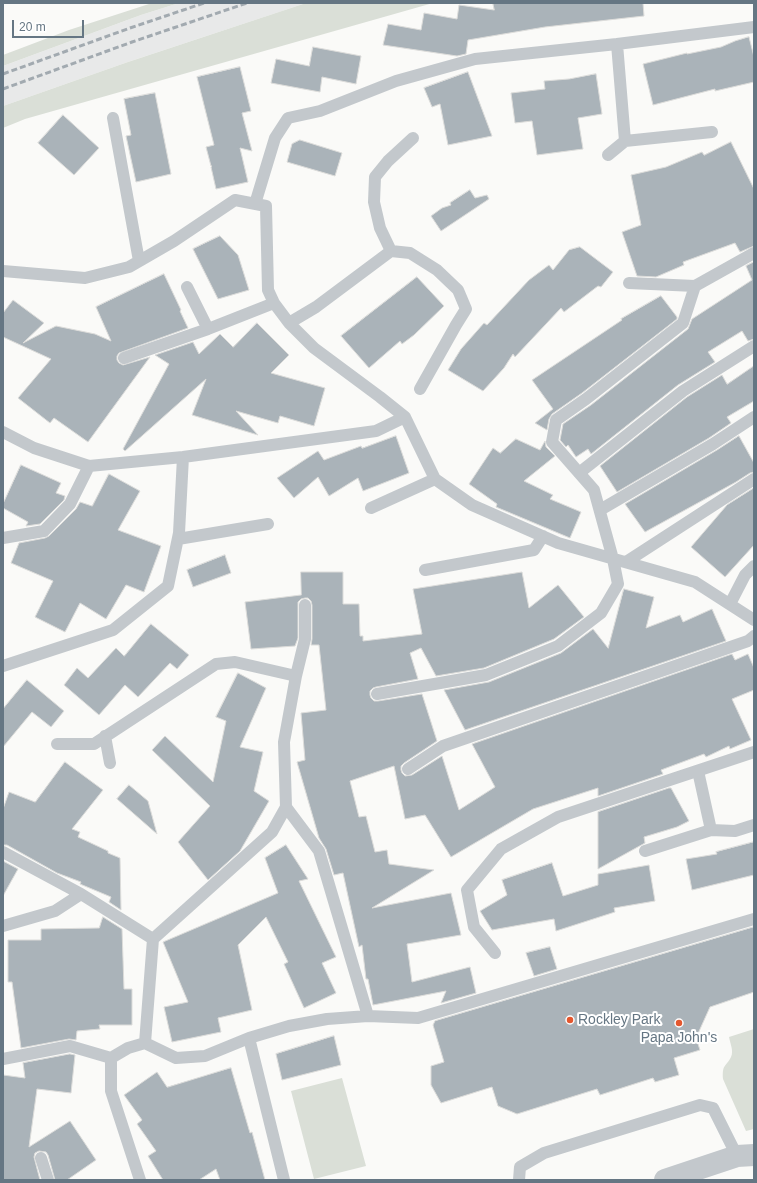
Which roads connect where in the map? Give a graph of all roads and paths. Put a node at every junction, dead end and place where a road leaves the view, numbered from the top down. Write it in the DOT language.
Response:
graph roads {
  1 [pos="754,27"];
  2 [pos="617,44"];
  3 [pos="113,118"];
  4 [pos="712,132"];
  5 [pos="413,138"];
  6 [pos="625,140"];
  7 [pos="608,155"];
  8 [pos="255,204"];
  9 [pos="391,252"];
  10 [pos="754,253"];
  11 [pos="139,261"];
  12 [pos="3,271"];
  13 [pos="629,283"];
  14 [pos="695,286"];
  15 [pos="187,287"];
  16 [pos="274,303"];
  17 [pos="289,324"];
  18 [pos="208,329"];
  19 [pos="754,346"];
  20 [pos="124,358"];
  21 [pos="420,389"];
  22 [pos="754,416"];
  23 [pos="405,417"];
  24 [pos="3,432"];
  25 [pos="183,456"];
  26 [pos="89,466"];
  27 [pos="579,473"];
  28 [pos="754,479"];
  29 [pos="435,480"];
  30 [pos="371,508"];
  31 [pos="600,510"];
  32 [pos="268,524"];
  33 [pos="543,536"];
  34 [pos="3,538"];
  35 [pos="178,539"];
  36 [pos="613,559"];
  37 [pos="626,562"];
  38 [pos="754,566"];
  39 [pos="425,570"];
  40 [pos="730,604"];
  41 [pos="305,605"];
  42 [pos="754,620"];
  43 [pos="754,636"];
  44 [pos="3,666"];
  45 [pos="296,676"];
  46 [pos="377,694"];
  47 [pos="105,736"];
  48 [pos="57,744"];
  49 [pos="754,752"];
  50 [pos="110,762"];
  51 [pos="408,768"];
  52 [pos="698,771"];
  53 [pos="286,807"];
  54 [pos="754,825"];
  55 [pos="711,830"];
  56 [pos="646,851"];
  57 [pos="3,852"];
  58 [pos="81,894"];
  59 [pos="754,919"];
  60 [pos="3,926"];
  61 [pos="153,939"];
  62 [pos="495,953"];
  63 [pos="368,1016"];
  64 [pos="249,1038"];
  65 [pos="145,1043"];
  66 [pos="111,1058"];
  67 [pos="3,1059"];
  68 [pos="745,1155"];
  69 [pos="41,1158"];
  70 [pos="48,1180"];
  71 [pos="140,1180"];
  72 [pos="284,1180"];
  73 [pos="519,1180"];
  74 [pos="666,1180"];
  1 -- 2 [label="lane"];
  2 -- 6 [label="lane"];
  2 -- 8 [label="lane"];
  3 -- 11 [label="lane"];
  4 -- 6 [label="lane"];
  5 -- 9 [label="lane"];
  6 -- 7 [label="lane"];
  8 -- 11 [label="lane"];
  8 -- 16 [label="lane"];
  9 -- 17 [label="lane"];
  9 -- 21 [label="lane"];
  10 -- 14 [label="lane"];
  11 -- 12 [label="lane"];
  13 -- 14 [label="lane"];
  14 -- 27 [label="lane"];
  15 -- 18 [label="lane"];
  16 -- 17 [label="lane"];
  16 -- 18 [label="lane"];
  17 -- 23 [label="lane"];
  18 -- 20 [label="lane"];
  19 -- 27 [label="lane"];
  22 -- 31 [label="lane"];
  23 -- 25 [label="lane"];
  23 -- 29 [label="lane"];
  24 -- 26 [label="lane"];
  25 -- 26 [label="lane"];
  25 -- 35 [label="lane"];
  26 -- 34 [label="lane"];
  27 -- 31 [label="lane"];
  28 -- 37 [label="lane"];
  29 -- 30 [label="lane"];
  29 -- 33 [label="lane"];
  31 -- 36 [label="lane"];
  32 -- 35 [label="lane"];
  33 -- 36 [label="lane"];
  33 -- 39 [label="lane"];
  35 -- 44 [label="lane"];
  36 -- 37 [label="lane"];
  36 -- 46 [label="lane"];
  37 -- 40 [label="lane"];
  38 -- 40 [label="lane"];
  40 -- 42 [label="lane"];
  41 -- 45 [label="lane"];
  43 -- 51 [label="lane"];
  45 -- 47 [label="lane"];
  45 -- 53 [label="lane"];
  47 -- 48 [label="lane"];
  47 -- 50 [label="lane"];
  49 -- 52 [label="lane"];
  52 -- 55 [label="lane"];
  52 -- 62 [label="lane"];
  53 -- 61 [label="lane"];
  53 -- 63 [label="lane"];
  54 -- 55 [label="lane"];
  55 -- 56 [label="lane"];
  57 -- 58 [label="lane"];
  58 -- 60 [label="lane"];
  58 -- 61 [label="lane"];
  59 -- 63 [label="lane"];
  61 -- 65 [label="lane"];
  63 -- 64 [label="lane"];
  64 -- 65 [label="lane"];
  64 -- 72 [label="lane"];
  65 -- 66 [label="lane"];
  66 -- 67 [label="lane"];
  66 -- 71 [label="lane"];
  68 -- 73 [label="lane"];
  68 -- 74 [label="street"];
  69 -- 70 [label="lane"];
}
